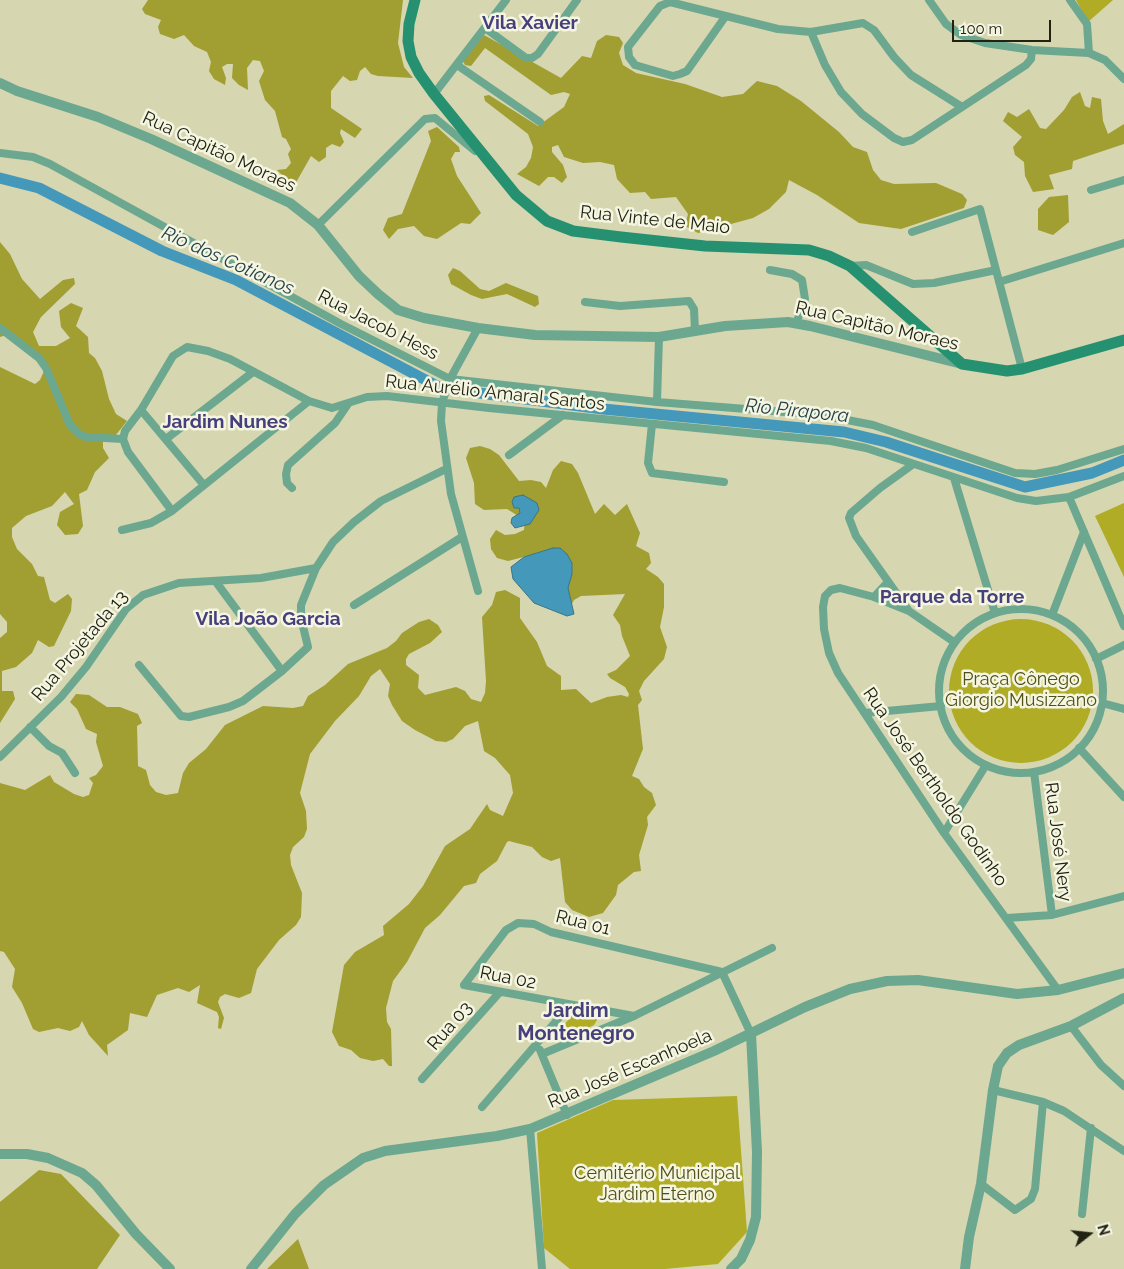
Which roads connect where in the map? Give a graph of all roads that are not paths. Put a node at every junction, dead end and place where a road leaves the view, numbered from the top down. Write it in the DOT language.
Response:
graph roads {
  1 [pos="415,0"];
  2 [pos="506,0"];
  3 [pos="577,0"];
  4 [pos="929,0"];
  5 [pos="1070,0"];
  6 [pos="725,17"];
  7 [pos="485,28"];
  8 [pos="811,32"];
  9 [pos="1032,50"];
  10 [pos="1089,53"];
  11 [pos="457,65"];
  12 [pos="1124,79"];
  13 [pos="0,83"];
  14 [pos="434,94"];
  15 [pos="962,106"];
  16 [pos="540,122"];
  17 [pos="0,152"];
  18 [pos="490,164"];
  19 [pos="1124,180"];
  20 [pos="1091,190"];
  21 [pos="318,225"];
  22 [pos="912,232"];
  23 [pos="1124,243"];
  24 [pos="850,266"];
  25 [pos="770,270"];
  26 [pos="996,270"];
  27 [pos="999,282"];
  28 [pos="585,302"];
  29 [pos="796,324"];
  30 [pos="0,328"];
  31 [pos="478,328"];
  32 [pos="695,331"];
  33 [pos="659,337"];
  34 [pos="1124,340"];
  35 [pos="962,364"];
  36 [pos="1022,369"];
  37 [pos="253,372"];
  38 [pos="450,379"];
  39 [pos="309,401"];
  40 [pos="442,402"];
  41 [pos="657,402"];
  42 [pos="348,404"];
  43 [pos="141,410"];
  44 [pos="563,415"];
  45 [pos="652,424"];
  46 [pos="123,439"];
  47 [pos="166,439"];
  48 [pos="1124,449"];
  49 [pos="509,454"];
  50 [pos="912,465"];
  51 [pos="446,469"];
  52 [pos="1124,476"];
  53 [pos="954,478"];
  54 [pos="724,482"];
  55 [pos="203,484"];
  56 [pos="292,488"];
  57 [pos="1069,497"];
  58 [pos="172,510"];
  59 [pos="122,530"];
  60 [pos="1084,532"];
  61 [pos="462,537"];
  62 [pos="316,568"];
  63 [pos="216,582"];
  64 [pos="888,582"];
  65 [pos="478,590"];
  66 [pos="874,597"];
  67 [pos="354,605"];
  68 [pos="910,611"];
  69 [pos="995,613"];
  70 [pos="1052,615"];
  71 [pos="1124,626"];
  72 [pos="954,642"];
  73 [pos="1124,645"];
  74 [pos="1096,658"];
  75 [pos="139,666"];
  76 [pos="282,671"];
  77 [pos="1102,703"];
  78 [pos="941,706"];
  79 [pos="1124,709"];
  80 [pos="865,713"];
  81 [pos="30,727"];
  82 [pos="1079,748"];
  83 [pos="0,756"];
  84 [pos="986,765"];
  85 [pos="1034,772"];
  86 [pos="75,773"];
  87 [pos="1124,797"];
  88 [pos="944,833"];
  89 [pos="1123,897"];
  90 [pos="1052,915"];
  91 [pos="1007,918"];
  92 [pos="772,948"];
  93 [pos="722,972"];
  94 [pos="1124,974"];
  95 [pos="464,985"];
  96 [pos="1058,990"];
  97 [pos="499,993"];
  98 [pos="1124,998"];
  99 [pos="570,1005"];
  100 [pos="634,1016"];
  101 [pos="1071,1026"];
  102 [pos="752,1034"];
  103 [pos="538,1042"];
  104 [pos="542,1054"];
  105 [pos="422,1079"];
  106 [pos="1124,1086"];
  107 [pos="993,1090"];
  108 [pos="1043,1102"];
  109 [pos="482,1107"];
  110 [pos="567,1115"];
  111 [pos="1091,1128"];
  112 [pos="530,1129"];
  113 [pos="1124,1150"];
  114 [pos="0,1154"];
  115 [pos="981,1184"];
  116 [pos="1082,1214"];
  117 [pos="170,1269"];
  118 [pos="251,1269"];
  119 [pos="542,1269"];
  120 [pos="731,1269"];
  121 [pos="964,1269"];
  1 -- 14 [label="main road, Rua Vinte de Maio"];
  2 -- 7 [label="street"];
  3 -- 7 [label="street"];
  4 -- 9 [label="street"];
  5 -- 10 [label="street"];
  6 -- 6 [label="street"];
  6 -- 8 [label="street"];
  7 -- 11 [label="street"];
  8 -- 15 [label="street"];
  8 -- 15 [label="street"];
  9 -- 10 [label="street"];
  9 -- 15 [label="street"];
  10 -- 12 [label="street"];
  11 -- 14 [label="street"];
  11 -- 16 [label="street"];
  13 -- 21 [label="street, Rua Capitão Moraes"];
  14 -- 18 [label="main road, Rua Vinte de Maio"];
  17 -- 38 [label="street, Rua Jacob Hess"];
  18 -- 21 [label="street"];
  18 -- 24 [label="main road, Rua Vinte de Maio"];
  19 -- 20 [label="street"];
  21 -- 31 [label="street, Rua Capitão Moraes"];
  22 -- 26 [label="street"];
  23 -- 27 [label="street"];
  24 -- 26 [label="street"];
  24 -- 35 [label="main road, Rua Vinte de Maio"];
  25 -- 29 [label="street"];
  26 -- 27 [label="street"];
  27 -- 36 [label="street"];
  28 -- 32 [label="street"];
  29 -- 32 [label="street, Rua Capitão Moraes"];
  29 -- 35 [label="street, Rua Capitão Moraes"];
  30 -- 46 [label="street"];
  31 -- 33 [label="street, Rua Capitão Moraes"];
  31 -- 38 [label="street"];
  32 -- 33 [label="street, Rua Capitão Moraes"];
  33 -- 41 [label="street"];
  34 -- 36 [label="main road, Rua Capitão Moraes"];
  35 -- 36 [label="main road, Rua Capitão Moraes"];
  37 -- 39 [label="street, Rua Aurélio Amaral Santos"];
  37 -- 43 [label="street, Rua Aurélio Amaral Santos"];
  37 -- 47 [label="street"];
  38 -- 40 [label="street"];
  38 -- 41 [label="street, Rua Jacob Hess"];
  39 -- 42 [label="street, Rua Aurélio Amaral Santos"];
  39 -- 55 [label="street"];
  40 -- 42 [label="street, Rua Aurélio Amaral Santos"];
  40 -- 44 [label="street, Rua Aurélio Amaral Santos"];
  40 -- 51 [label="street"];
  41 -- 48 [label="street, Rua Jacob Hess"];
  42 -- 56 [label="street"];
  43 -- 46 [label="street, Rua Aurélio Amaral Santos"];
  43 -- 47 [label="street"];
  44 -- 45 [label="street, Rua Aurélio Amaral Santos"];
  44 -- 49 [label="street"];
  45 -- 50 [label="street, Rua Aurélio Amaral Santos"];
  45 -- 54 [label="street"];
  46 -- 58 [label="street"];
  47 -- 55 [label="street"];
  50 -- 53 [label="street, Rua Aurélio Amaral Santos"];
  50 -- 64 [label="street"];
  51 -- 61 [label="street"];
  51 -- 62 [label="street"];
  52 -- 57 [label="street, Rua Aurélio Amaral Santos"];
  53 -- 57 [label="street, Rua Aurélio Amaral Santos"];
  53 -- 69 [label="street"];
  55 -- 58 [label="street"];
  57 -- 60 [label="street"];
  58 -- 59 [label="street"];
  60 -- 70 [label="street"];
  60 -- 71 [label="street"];
  61 -- 65 [label="street"];
  61 -- 67 [label="street"];
  62 -- 63 [label="street, Rua Projetada 13"];
  62 -- 76 [label="street"];
  63 -- 76 [label="street"];
  63 -- 81 [label="street, Rua Projetada 13"];
  64 -- 66 [label="street"];
  64 -- 68 [label="street"];
  66 -- 68 [label="street"];
  66 -- 80 [label="street, Rua José Bertholdo Godinho"];
  68 -- 72 [label="street"];
  69 -- 70 [label="street"];
  69 -- 72 [label="street"];
  70 -- 74 [label="street"];
  72 -- 78 [label="street"];
  73 -- 74 [label="street"];
  74 -- 77 [label="street"];
  75 -- 76 [label="street"];
  77 -- 79 [label="street"];
  77 -- 82 [label="street"];
  78 -- 80 [label="street"];
  78 -- 84 [label="street"];
  80 -- 88 [label="street, Rua José Bertholdo Godinho"];
  81 -- 83 [label="street, Rua Projetada 13"];
  81 -- 86 [label="street"];
  82 -- 85 [label="street"];
  82 -- 87 [label="street"];
  84 -- 85 [label="street"];
  84 -- 88 [label="street"];
  85 -- 90 [label="street, Rua José Nery"];
  88 -- 91 [label="street, Rua José Bertholdo Godinho"];
  89 -- 90 [label="street"];
  90 -- 91 [label="street"];
  91 -- 96 [label="street, Rua José Bertholdo Godinho"];
  92 -- 93 [label="street"];
  93 -- 95 [label="street, Rua 01"];
  93 -- 100 [label="street"];
  93 -- 102 [label="street"];
  94 -- 96 [label="street, Rua José Escanhoela"];
  95 -- 97 [label="street, Rua 02"];
  96 -- 102 [label="street, Rua José Escanhoela"];
  97 -- 99 [label="street, Rua 02"];
  97 -- 105 [label="street, Rua 03"];
  98 -- 101 [label="street"];
  99 -- 100 [label="street, Rua 02"];
  99 -- 103 [label="street"];
  100 -- 104 [label="street"];
  101 -- 106 [label="street"];
  101 -- 107 [label="street"];
  102 -- 110 [label="street, Rua José Escanhoela"];
  102 -- 120 [label="street"];
  103 -- 104 [label="street"];
  103 -- 109 [label="street"];
  104 -- 110 [label="street"];
  107 -- 108 [label="street"];
  107 -- 115 [label="street"];
  108 -- 111 [label="street"];
  108 -- 115 [label="street"];
  110 -- 112 [label="street, Rua José Escanhoela"];
  111 -- 113 [label="street"];
  111 -- 116 [label="street"];
  112 -- 118 [label="street, Rua José Escanhoela"];
  112 -- 119 [label="street"];
  114 -- 117 [label="street"];
  115 -- 121 [label="street"];
}
